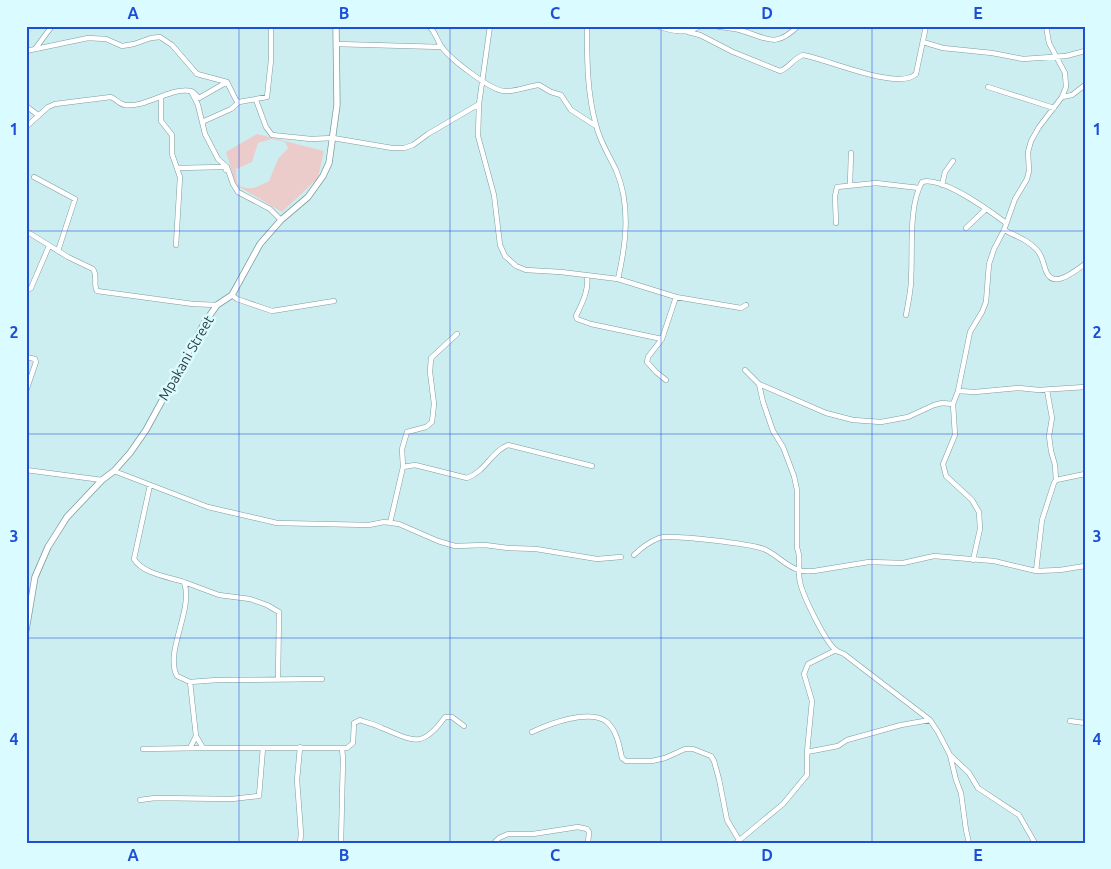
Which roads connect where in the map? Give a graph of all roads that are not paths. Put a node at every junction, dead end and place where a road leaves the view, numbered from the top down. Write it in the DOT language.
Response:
graph roads {
  1 [pos="52,26"];
  2 [pos="271,26"];
  3 [pos="336,26"];
  4 [pos="428,26"];
  5 [pos="490,26"];
  6 [pos="588,26"];
  7 [pos="657,26"];
  8 [pos="700,26"];
  9 [pos="716,26"];
  10 [pos="798,26"];
  11 [pos="926,26"];
  12 [pos="1046,26"];
  13 [pos="688,32"];
  14 [pos="923,42"];
  15 [pos="336,44"];
  16 [pos="442,47"];
  17 [pos="35,50"];
  18 [pos="26,51"];
  19 [pos="1085,51"];
  20 [pos="1055,56"];
  21 [pos="483,80"];
  22 [pos="226,82"];
  23 [pos="1085,85"];
  24 [pos="988,86"];
  25 [pos="191,90"];
  26 [pos="161,97"];
  27 [pos="1062,97"];
  28 [pos="256,100"];
  29 [pos="239,102"];
  30 [pos="480,104"];
  31 [pos="26,106"];
  32 [pos="1054,108"];
  33 [pos="38,115"];
  34 [pos="202,122"];
  35 [pos="596,126"];
  36 [pos="26,127"];
  37 [pos="333,138"];
  38 [pos="851,153"];
  39 [pos="953,161"];
  40 [pos="178,168"];
  41 [pos="34,177"];
  42 [pos="850,185"];
  43 [pos="942,185"];
  44 [pos="919,188"];
  45 [pos="239,195"];
  46 [pos="986,210"];
  47 [pos="281,220"];
  48 [pos="836,223"];
  49 [pos="1006,223"];
  50 [pos="966,228"];
  51 [pos="1004,230"];
  52 [pos="26,232"];
  53 [pos="176,245"];
  54 [pos="49,246"];
  55 [pos="58,251"];
  56 [pos="1085,264"];
  57 [pos="587,276"];
  58 [pos="618,279"];
  59 [pos="26,291"];
  60 [pos="232,295"];
  61 [pos="676,298"];
  62 [pos="334,301"];
  63 [pos="217,305"];
  64 [pos="746,305"];
  65 [pos="906,315"];
  66 [pos="458,334"];
  67 [pos="662,339"];
  68 [pos="26,357"];
  69 [pos="745,370"];
  70 [pos="666,380"];
  71 [pos="759,384"];
  72 [pos="1085,387"];
  73 [pos="1047,390"];
  74 [pos="26,391"];
  75 [pos="958,391"];
  76 [pos="953,404"];
  77 [pos="403,466"];
  78 [pos="592,466"];
  79 [pos="26,470"];
  80 [pos="114,471"];
  81 [pos="1085,474"];
  82 [pos="102,480"];
  83 [pos="1056,480"];
  84 [pos="150,485"];
  85 [pos="390,523"];
  86 [pos="634,556"];
  87 [pos="621,557"];
  88 [pos="972,560"];
  89 [pos="1085,566"];
  90 [pos="798,570"];
  91 [pos="1036,571"];
  92 [pos="184,582"];
  93 [pos="26,630"];
  94 [pos="836,650"];
  95 [pos="278,679"];
  96 [pos="322,679"];
  97 [pos="190,682"];
  98 [pos="930,720"];
  99 [pos="1070,721"];
  100 [pos="1085,723"];
  101 [pos="464,726"];
  102 [pos="532,732"];
  103 [pos="196,736"];
  104 [pos="190,748"];
  105 [pos="203,748"];
  106 [pos="263,748"];
  107 [pos="300,748"];
  108 [pos="342,748"];
  109 [pos="143,749"];
  110 [pos="808,752"];
  111 [pos="950,755"];
  112 [pos="140,800"];
  113 [pos="738,841"];
  114 [pos="300,843"];
  115 [pos="341,843"];
  116 [pos="494,843"];
  117 [pos="588,843"];
  118 [pos="969,843"];
  119 [pos="1036,843"];
  1 -- 17 [label="street"];
  2 -- 28 [label="street"];
  3 -- 15 [label="street, Mpakani Street"];
  4 -- 16 [label="street"];
  5 -- 21 [label="street"];
  6 -- 35 [label="street"];
  7 -- 13 [label="street"];
  8 -- 13 [label="street"];
  9 -- 10 [label="street"];
  11 -- 14 [label="street"];
  12 -- 20 [label="street"];
  13 -- 14 [label="street"];
  14 -- 20 [label="street"];
  15 -- 16 [label="street"];
  15 -- 37 [label="street, Mpakani Street"];
  16 -- 21 [label="street"];
  17 -- 18 [label="street"];
  17 -- 22 [label="street"];
  19 -- 20 [label="street"];
  20 -- 27 [label="street"];
  21 -- 30 [label="street"];
  21 -- 35 [label="street"];
  22 -- 25 [label="street"];
  22 -- 29 [label="street"];
  23 -- 27 [label="street"];
  24 -- 32 [label="street"];
  25 -- 26 [label="street"];
  25 -- 34 [label="street"];
  26 -- 33 [label="street"];
  26 -- 40 [label="street"];
  27 -- 32 [label="street"];
  28 -- 29 [label="street"];
  28 -- 37 [label="street"];
  29 -- 34 [label="street"];
  30 -- 37 [label="street"];
  30 -- 57 [label="street"];
  31 -- 33 [label="street"];
  32 -- 49 [label="street"];
  33 -- 36 [label="street"];
  34 -- 47 [label="street"];
  35 -- 58 [label="street"];
  37 -- 47 [label="street, Mpakani Street"];
  38 -- 42 [label="street"];
  39 -- 43 [label="street"];
  40 -- 45 [label="street"];
  40 -- 53 [label="street"];
  41 -- 55 [label="street"];
  42 -- 44 [label="street"];
  42 -- 48 [label="street"];
  43 -- 44 [label="street"];
  43 -- 46 [label="street"];
  44 -- 65 [label="street"];
  46 -- 49 [label="street"];
  46 -- 50 [label="street"];
  47 -- 60 [label="street, Mpakani Street"];
  49 -- 51 [label="street"];
  51 -- 56 [label="street"];
  51 -- 75 [label="street"];
  52 -- 54 [label="street"];
  54 -- 55 [label="street"];
  54 -- 59 [label="street"];
  55 -- 63 [label="street"];
  57 -- 58 [label="street"];
  57 -- 67 [label="street"];
  58 -- 61 [label="street"];
  60 -- 62 [label="street"];
  60 -- 63 [label="street, Mpakani Street"];
  61 -- 64 [label="street"];
  61 -- 67 [label="street"];
  63 -- 80 [label="street, Mpakani Street"];
  66 -- 77 [label="street"];
  67 -- 70 [label="street"];
  68 -- 74 [label="street"];
  69 -- 71 [label="street"];
  71 -- 76 [label="street"];
  71 -- 90 [label="street"];
  72 -- 73 [label="street"];
  73 -- 75 [label="street"];
  73 -- 83 [label="street"];
  75 -- 76 [label="street"];
  76 -- 88 [label="street"];
  77 -- 78 [label="street"];
  77 -- 85 [label="street"];
  79 -- 82 [label="street"];
  80 -- 82 [label="street, Mpakani Street"];
  80 -- 84 [label="street"];
  81 -- 83 [label="street"];
  82 -- 93 [label="street, Mpakani Street"];
  83 -- 91 [label="street"];
  84 -- 85 [label="street"];
  84 -- 92 [label="street"];
  85 -- 87 [label="street"];
  86 -- 90 [label="street"];
  88 -- 90 [label="street"];
  88 -- 91 [label="street"];
  89 -- 91 [label="street"];
  90 -- 94 [label="street"];
  92 -- 95 [label="street"];
  92 -- 97 [label="street"];
  94 -- 98 [label="street"];
  94 -- 110 [label="street"];
  95 -- 96 [label="street"];
  95 -- 97 [label="street"];
  97 -- 103 [label="street"];
  98 -- 110 [label="street"];
  98 -- 111 [label="street"];
  99 -- 100 [label="street"];
  101 -- 108 [label="street"];
  102 -- 113 [label="street"];
  103 -- 104 [label="street"];
  103 -- 105 [label="street"];
  104 -- 105 [label="street"];
  104 -- 109 [label="street"];
  105 -- 106 [label="street"];
  106 -- 107 [label="street"];
  106 -- 112 [label="street"];
  107 -- 108 [label="street"];
  107 -- 114 [label="street"];
  108 -- 115 [label="street"];
  110 -- 113 [label="street"];
  111 -- 118 [label="street"];
  111 -- 119 [label="street"];
  116 -- 117 [label="street"];
}
